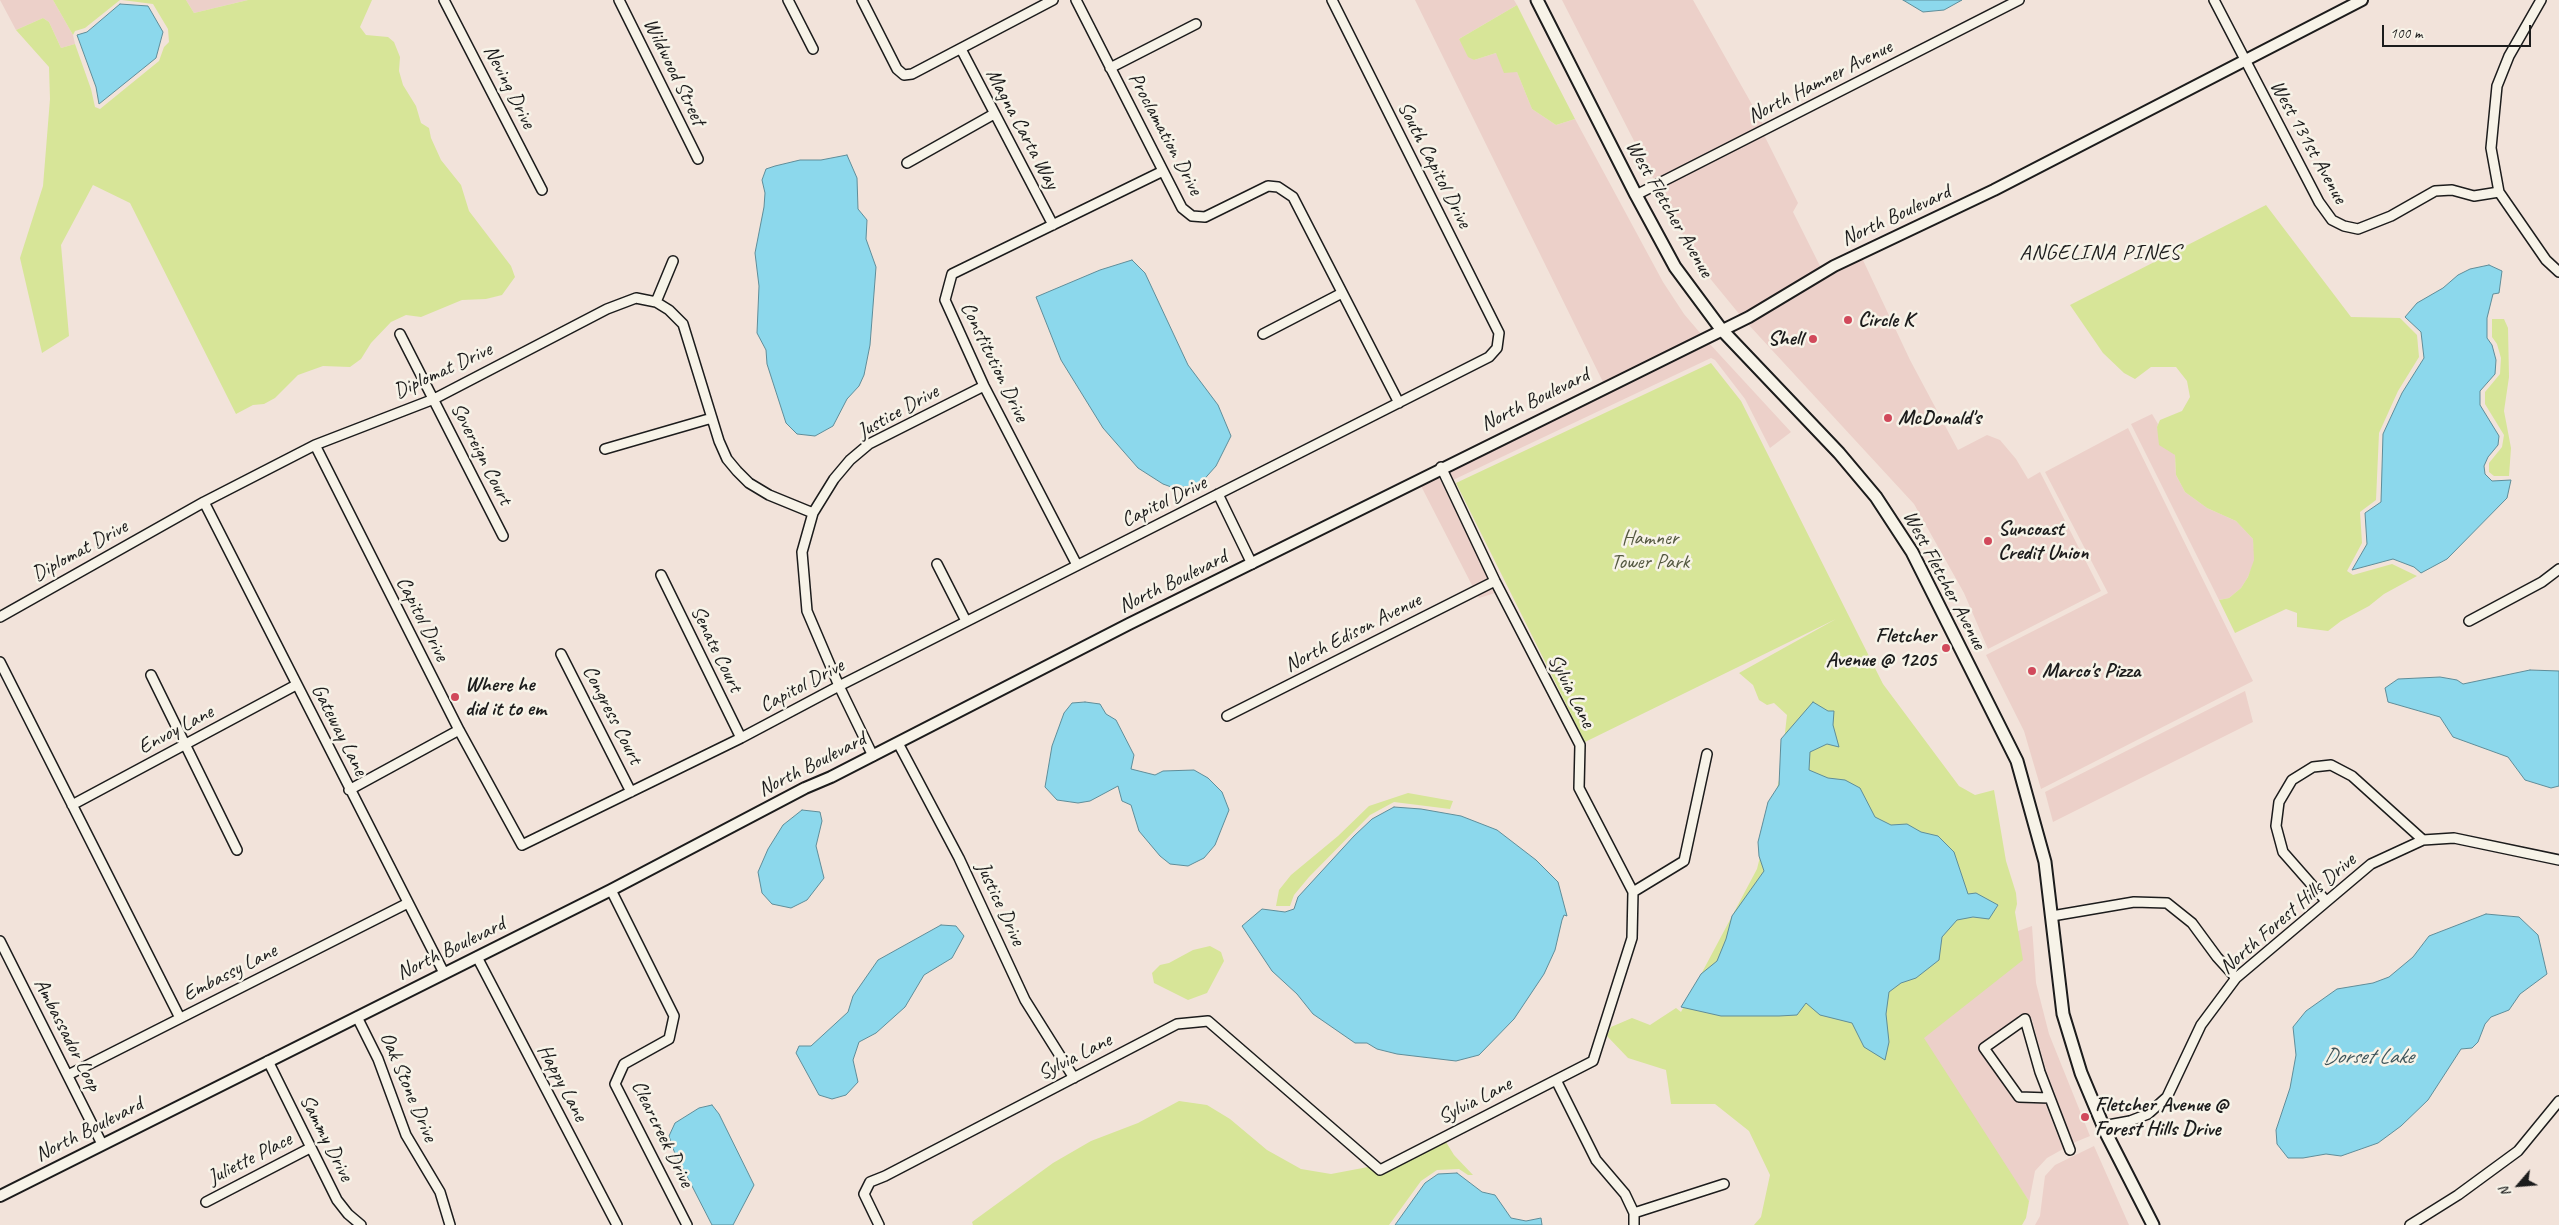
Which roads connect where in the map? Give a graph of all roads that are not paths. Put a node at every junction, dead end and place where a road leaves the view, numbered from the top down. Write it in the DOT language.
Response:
graph roads {
  1 [pos="444,0"];
  2 [pos="619,0"];
  3 [pos="788,0"];
  4 [pos="862,0"];
  5 [pos="1053,0"];
  6 [pos="1076,0"];
  7 [pos="1332,0"];
  8 [pos="1537,0"];
  9 [pos="2019,0"];
  10 [pos="2214,0"];
  11 [pos="2362,0"];
  12 [pos="2541,0"];
  13 [pos="1196,24"];
  14 [pos="813,49"];
  15 [pos="961,49"];
  16 [pos="2244,60"];
  17 [pos="1110,68"];
  18 [pos="994,114"];
  19 [pos="698,159"];
  20 [pos="907,163"];
  21 [pos="1163,171"];
  22 [pos="542,190"];
  23 [pos="2499,192"];
  24 [pos="1636,195"];
  25 [pos="1053,225"];
  26 [pos="673,261"];
  27 [pos="2559,272"];
  28 [pos="1342,293"];
  29 [pos="656,302"];
  30 [pos="1721,329"];
  31 [pos="400,334"];
  32 [pos="1263,334"];
  33 [pos="1497,348"];
  34 [pos="984,386"];
  35 [pos="434,399"];
  36 [pos="1399,403"];
  37 [pos="712,418"];
  38 [pos="315,445"];
  39 [pos="605,449"];
  40 [pos="1441,468"];
  41 [pos="1218,494"];
  42 [pos="204,502"];
  43 [pos="813,513"];
  44 [pos="503,536"];
  45 [pos="937,564"];
  46 [pos="1252,564"];
  47 [pos="1077,565"];
  48 [pos="2559,570"];
  49 [pos="661,575"];
  50 [pos="1495,581"];
  51 [pos="0,617"];
  52 [pos="966,621"];
  53 [pos="2468,621"];
  54 [pos="562,654"];
  55 [pos="0,662"];
  56 [pos="3,675"];
  57 [pos="151,675"];
  58 [pos="296,685"];
  59 [pos="839,686"];
  60 [pos="1226,716"];
  61 [pos="459,730"];
  62 [pos="741,738"];
  63 [pos="898,743"];
  64 [pos="185,746"];
  65 [pos="1707,754"];
  66 [pos="873,756"];
  67 [pos="350,790"];
  68 [pos="631,792"];
  69 [pos="72,805"];
  70 [pos="2423,840"];
  71 [pos="237,850"];
  72 [pos="2559,860"];
  73 [pos="611,890"];
  74 [pos="1633,892"];
  75 [pos="2326,901"];
  76 [pos="408,904"];
  77 [pos="2052,916"];
  78 [pos="0,941"];
  79 [pos="477,957"];
  80 [pos="444,973"];
  81 [pos="2236,978"];
  82 [pos="357,1017"];
  83 [pos="180,1018"];
  84 [pos="268,1061"];
  85 [pos="68,1075"];
  86 [pos="1074,1078"];
  87 [pos="1556,1080"];
  88 [pos="2049,1098"];
  89 [pos="2559,1101"];
  90 [pos="2103,1126"];
  91 [pos="102,1144"];
  92 [pos="310,1148"];
  93 [pos="2070,1150"];
  94 [pos="1724,1184"];
  95 [pos="0,1196"];
  96 [pos="206,1202"];
  97 [pos="1634,1213"];
  98 [pos="361,1225"];
  99 [pos="450,1225"];
  100 [pos="617,1225"];
  101 [pos="687,1225"];
  102 [pos="879,1225"];
  103 [pos="1634,1225"];
  104 [pos="2153,1225"];
  105 [pos="2410,1225"];
  1 -- 22 [label="street, Neving Drive"];
  2 -- 19 [label="street, Wildwood Street"];
  3 -- 14 [label="street"];
  4 -- 15 [label="street"];
  5 -- 15 [label="street"];
  6 -- 17 [label="street, Proclamation Drive"];
  7 -- 33 [label="street, South Capitol Drive"];
  8 -- 24 [label="main road, West Fletcher Avenue"];
  9 -- 24 [label="street, North Hamner Avenue"];
  10 -- 16 [label="street, West 131st Avenue"];
  11 -- 16 [label="street, North Boulevard"];
  12 -- 23 [label="street"];
  13 -- 17 [label="street"];
  15 -- 18 [label="street, Magna Carta Way"];
  16 -- 23 [label="street, West 131st Avenue"];
  16 -- 30 [label="street, North Boulevard"];
  17 -- 21 [label="street, Proclamation Drive"];
  18 -- 20 [label="street"];
  18 -- 25 [label="street, Magna Carta Way"];
  21 -- 25 [label="street, Constitution Drive"];
  21 -- 28 [label="street, Proclamation Drive"];
  23 -- 27 [label="street"];
  24 -- 30 [label="main road, West Fletcher Avenue"];
  25 -- 34 [label="street, Constitution Drive"];
  26 -- 29 [label="street"];
  28 -- 32 [label="street"];
  28 -- 36 [label="street, Proclamation Drive"];
  29 -- 35 [label="street, Diplomat Drive"];
  29 -- 37 [label="street"];
  30 -- 40 [label="street, North Boulevard"];
  30 -- 77 [label="main road, West Fletcher Avenue"];
  31 -- 35 [label="street, Sovereign Court"];
  33 -- 36 [label="street, Capitol Drive"];
  34 -- 43 [label="street, Justice Drive"];
  34 -- 47 [label="street, Constitution Drive"];
  35 -- 38 [label="street, Diplomat Drive"];
  35 -- 44 [label="street, Sovereign Court"];
  36 -- 41 [label="street, Capitol Drive"];
  37 -- 39 [label="street"];
  37 -- 43 [label="street"];
  38 -- 42 [label="street, Diplomat Drive"];
  38 -- 61 [label="street, Capitol Drive"];
  40 -- 46 [label="street, North Boulevard"];
  40 -- 50 [label="street, Sylvia Lane"];
  41 -- 46 [label="street"];
  41 -- 47 [label="street, Capitol Drive"];
  42 -- 51 [label="street, Diplomat Drive"];
  42 -- 58 [label="street, Gateway Lane"];
  43 -- 59 [label="street, Justice Drive"];
  45 -- 52 [label="street"];
  46 -- 63 [label="street, North Boulevard"];
  47 -- 52 [label="street, Capitol Drive"];
  48 -- 53 [label="street"];
  49 -- 62 [label="street, Senate Court"];
  50 -- 60 [label="street, North Edison Avenue"];
  50 -- 74 [label="street, Sylvia Lane"];
  52 -- 59 [label="street, Capitol Drive"];
  54 -- 68 [label="street, Congress Court"];
  55 -- 56 [label="street"];
  56 -- 69 [label="street"];
  57 -- 64 [label="street"];
  58 -- 64 [label="street, Envoy Lane"];
  58 -- 67 [label="street, Gateway Lane"];
  59 -- 62 [label="street, Capitol Drive"];
  59 -- 66 [label="street, Justice Drive"];
  61 -- 67 [label="street"];
  61 -- 68 [label="street, Capitol Drive"];
  62 -- 68 [label="street, Capitol Drive"];
  63 -- 66 [label="street, North Boulevard"];
  63 -- 86 [label="street, Justice Drive"];
  64 -- 69 [label="street, Envoy Lane"];
  64 -- 71 [label="street"];
  65 -- 74 [label="street"];
  66 -- 73 [label="street, North Boulevard"];
  67 -- 76 [label="street, Gateway Lane"];
  69 -- 83 [label="street"];
  70 -- 72 [label="street, North Forest Hills Drive"];
  70 -- 75 [label="street, North Forest Hills Drive"];
  70 -- 75 [label="street"];
  73 -- 79 [label="street, North Boulevard"];
  73 -- 101 [label="street, Clearcreek Drive"];
  74 -- 87 [label="street, Sylvia Lane"];
  75 -- 81 [label="street, North Forest Hills Drive"];
  76 -- 80 [label="street, Gateway Lane"];
  76 -- 83 [label="street, Embassy Lane"];
  77 -- 81 [label="street"];
  77 -- 90 [label="main road, West Fletcher Avenue"];
  78 -- 85 [label="street, Ambassador Loop"];
  79 -- 80 [label="street, North Boulevard"];
  79 -- 100 [label="street, Happy Lane"];
  80 -- 82 [label="street, North Boulevard"];
  81 -- 90 [label="street, North Forest Hills Drive"];
  82 -- 84 [label="street, North Boulevard"];
  82 -- 99 [label="street, Oak Stone Drive"];
  83 -- 85 [label="street, Embassy Lane"];
  84 -- 91 [label="street, North Boulevard"];
  84 -- 92 [label="street, Sammy Drive"];
  85 -- 91 [label="street, Ambassador Loop"];
  86 -- 87 [label="street, Sylvia Lane"];
  86 -- 102 [label="street, Sylvia Lane"];
  87 -- 97 [label="street"];
  88 -- 88 [label="street"];
  88 -- 93 [label="street"];
  89 -- 105 [label="street"];
  90 -- 104 [label="main road, West Fletcher Avenue"];
  91 -- 95 [label="street, North Boulevard"];
  92 -- 96 [label="street, Juliette Place"];
  92 -- 98 [label="street, Sammy Drive"];
  94 -- 97 [label="street"];
  97 -- 103 [label="street"];
}
